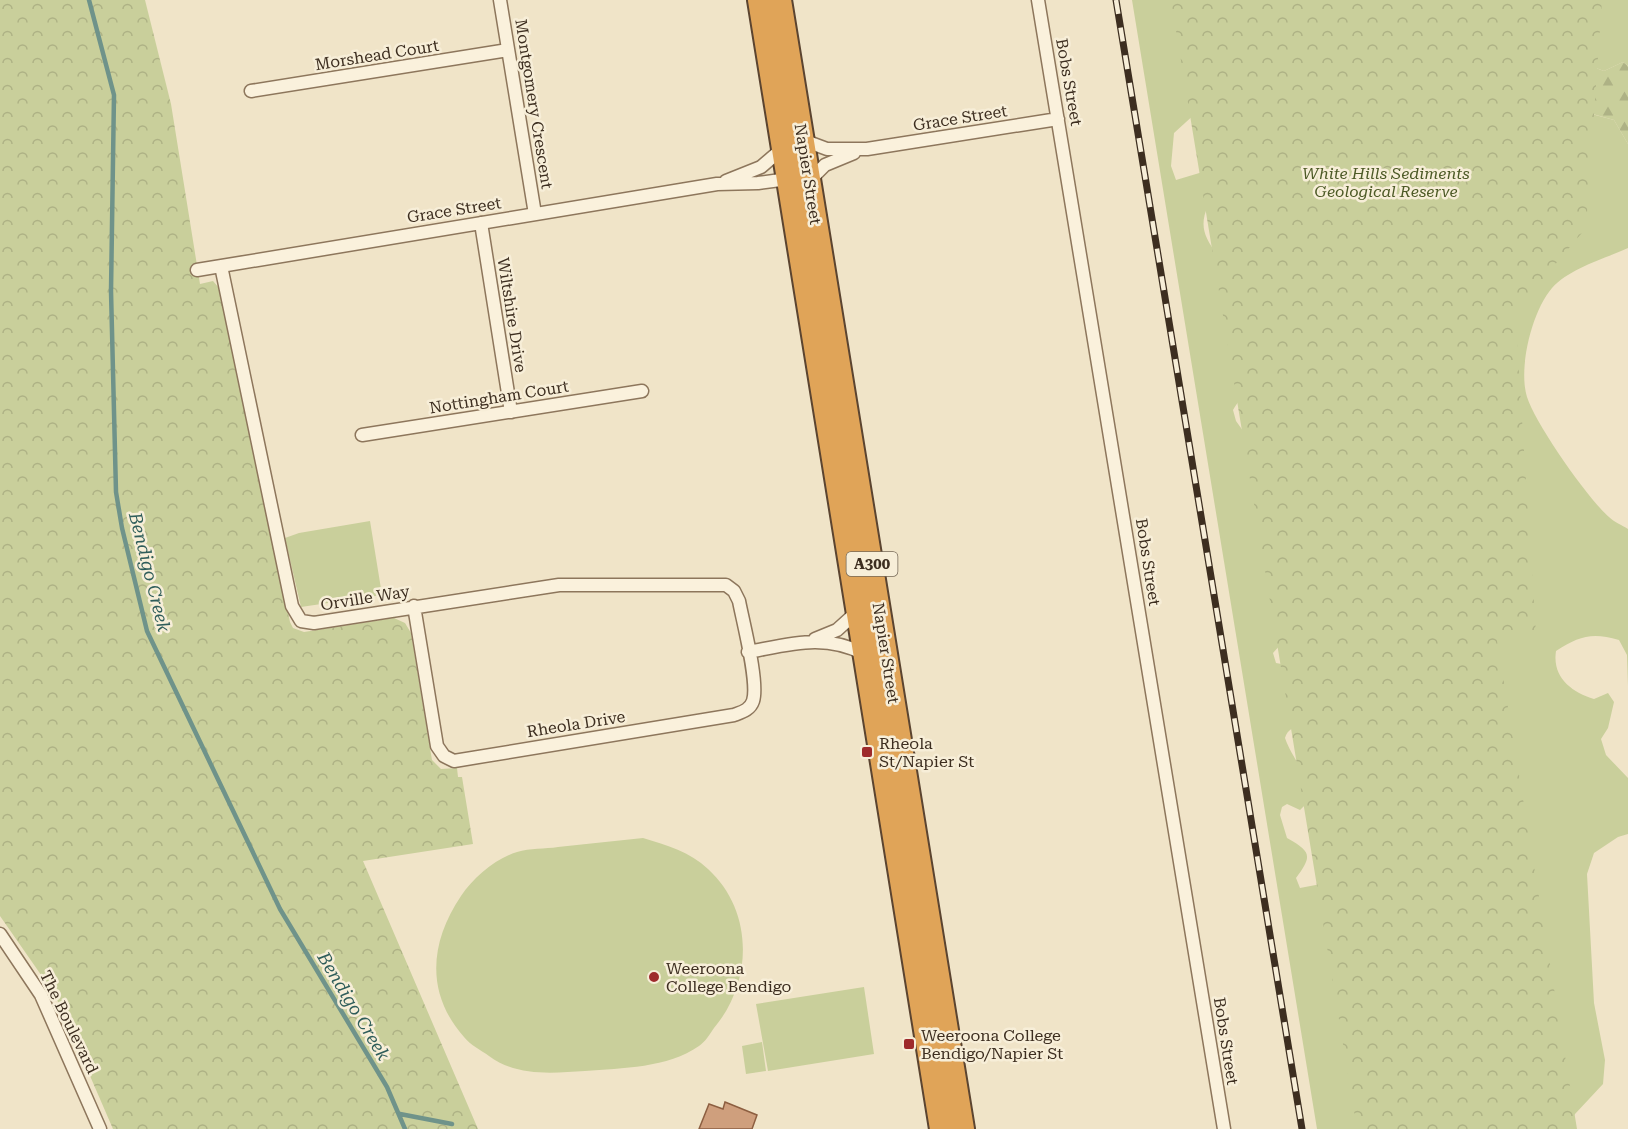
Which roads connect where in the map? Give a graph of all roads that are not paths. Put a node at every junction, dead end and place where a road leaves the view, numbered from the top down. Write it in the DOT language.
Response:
graph roads {
  1 [pos="500,0"];
  2 [pos="759,0"];
  3 [pos="768,0"];
  4 [pos="780,0"];
  5 [pos="1038,0"];
  6 [pos="786,39"];
  7 [pos="508,50"];
  8 [pos="773,90"];
  9 [pos="251,92"];
  10 [pos="1059,119"];
  11 [pos="793,144"];
  12 [pos="867,149"];
  13 [pos="798,180"];
  14 [pos="717,184"];
  15 [pos="535,214"];
  16 [pos="481,223"];
  17 [pos="221,266"];
  18 [pos="197,270"];
  19 [pos="642,391"];
  20 [pos="511,412"];
  21 [pos="362,435"];
  22 [pos="414,606"];
  23 [pos="858,611"];
  24 [pos="883,634"];
  25 [pos="806,642"];
  26 [pos="748,652"];
  27 [pos="865,654"];
  28 [pos="879,743"];
  29 [pos="0,934"];
  30 [pos="100,1129"];
  31 [pos="941,1129"];
  32 [pos="963,1129"];
  33 [pos="1224,1129"];
  1 -- 7 [label="street, Montgomery Crescent"];
  2 -- 8 [label="highway, Napier Street / A300"];
  3 -- 8 [label="highway"];
  4 -- 6 [label="highway, Napier Street / A300"];
  5 -- 10 [label="street, Bobs Street"];
  6 -- 11 [label="highway, Napier Street / A300"];
  6 -- 13 [label="highway"];
  7 -- 9 [label="street, Morshead Court"];
  7 -- 15 [label="street, Montgomery Crescent"];
  8 -- 11 [label="highway, Napier Street / A300"];
  10 -- 12 [label="street, Grace Street"];
  10 -- 33 [label="street, Bobs Street"];
  11 -- 12 [label="street, Grace Street"];
  11 -- 13 [label="highway, Napier Street / A300"];
  11 -- 14 [label="street, Grace Street"];
  12 -- 13 [label="street, Grace Street"];
  13 -- 14 [label="street, Grace Street"];
  13 -- 23 [label="highway, Napier Street / A300"];
  13 -- 24 [label="highway, Napier Street / A300"];
  14 -- 15 [label="street, Grace Street"];
  15 -- 16 [label="street, Grace Street"];
  16 -- 17 [label="street, Grace Street"];
  16 -- 20 [label="street, Wiltshire Drive"];
  17 -- 18 [label="street, Grace Street"];
  17 -- 22 [label="street, Orville Way"];
  19 -- 20 [label="street, Nottingham Court"];
  20 -- 21 [label="street, Nottingham Court"];
  22 -- 26 [label="street, Orville Way"];
  22 -- 26 [label="street, Rheola Drive"];
  23 -- 25 [label="street"];
  23 -- 27 [label="highway, Napier Street / A300"];
  24 -- 28 [label="highway"];
  24 -- 32 [label="highway, Napier Street / A300"];
  25 -- 26 [label="street"];
  25 -- 27 [label="street"];
  27 -- 28 [label="highway, Napier Street / A300"];
  28 -- 31 [label="highway, Napier Street / A300"];
  29 -- 30 [label="street, The Boulevard"];
}
